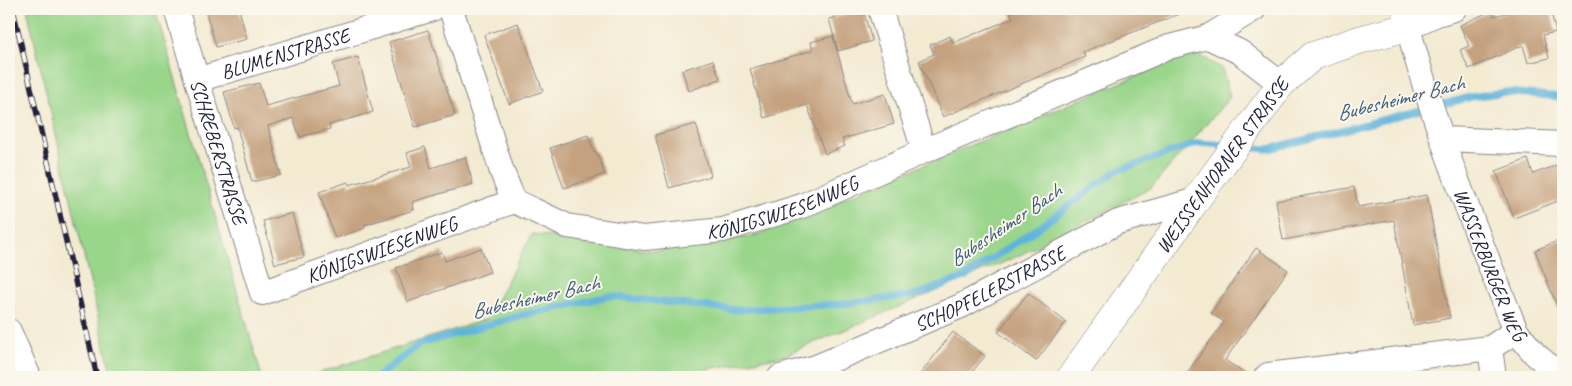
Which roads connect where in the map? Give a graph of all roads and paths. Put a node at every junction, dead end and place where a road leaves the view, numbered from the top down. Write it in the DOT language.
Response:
graph roads {
  1 [pos="176,9"];
  2 [pos="432,9"];
  3 [pos="451,9"];
  4 [pos="880,9"];
  5 [pos="1254,9"];
  6 [pos="1454,9"];
  7 [pos="1407,18"];
  8 [pos="1208,37"];
  9 [pos="196,80"];
  10 [pos="1281,84"];
  11 [pos="1440,131"];
  12 [pos="1563,144"];
  13 [pos="924,151"];
  14 [pos="1196,200"];
  15 [pos="514,201"];
  16 [pos="262,293"];
  17 [pos="9,331"];
  18 [pos="1516,331"];
  19 [pos="1490,348"];
  20 [pos="29,377"];
  21 [pos="780,377"];
  22 [pos="1071,377"];
  23 [pos="1266,377"];
  24 [pos="1494,377"];
  25 [pos="1560,377"];
  1 -- 9 [label="street, SCHREBERSTRASSE"];
  2 -- 9 [label="street, BLUMENSTRASSE"];
  3 -- 15 [label="street"];
  4 -- 13 [label="street"];
  5 -- 8 [label="street, KÖNIGSWIESENWEG"];
  6 -- 7 [label="street"];
  7 -- 10 [label="main road, WEISSENHORNER STRASSE"];
  7 -- 11 [label="street, WASSERBURGER WEG"];
  8 -- 10 [label="street"];
  8 -- 13 [label="street, KÖNIGSWIESENWEG"];
  9 -- 16 [label="street, SCHREBERSTRASSE"];
  10 -- 14 [label="main road, WEISSENHORNER STRASSE"];
  11 -- 12 [label="street"];
  11 -- 18 [label="street, WASSERBURGER WEG"];
  13 -- 15 [label="street, KÖNIGSWIESENWEG"];
  14 -- 21 [label="street, SCHOPFELERSTRASSE"];
  14 -- 22 [label="main road, WEISSENHORNER STRASSE"];
  15 -- 16 [label="street, KÖNIGSWIESENWEG"];
  17 -- 20 [label="street"];
  18 -- 19 [label="street"];
  18 -- 25 [label="street, WASSERBURGER WEG"];
  19 -- 23 [label="street"];
  19 -- 24 [label="street"];
}
